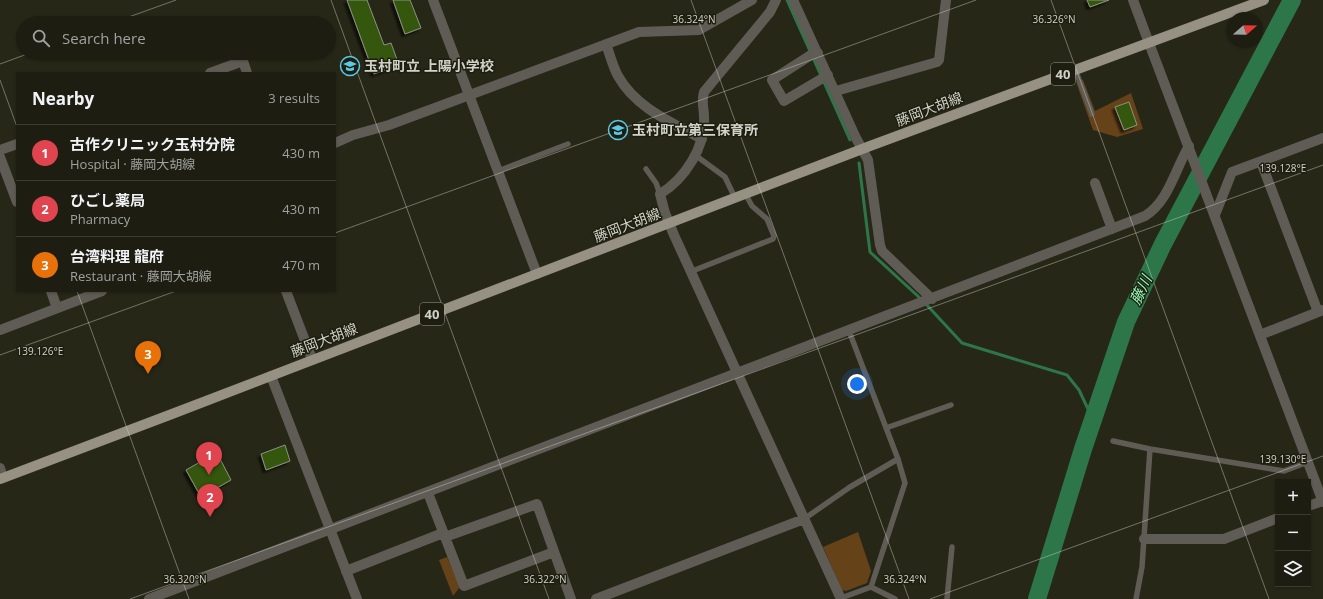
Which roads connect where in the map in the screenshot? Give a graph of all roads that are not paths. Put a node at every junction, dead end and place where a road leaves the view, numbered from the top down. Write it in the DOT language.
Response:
graph roads {
  1 [pos="433,0"];
  2 [pos="752,0"];
  3 [pos="776,0"];
  4 [pos="793,0"];
  5 [pos="946,0"];
  6 [pos="1133,0"];
  7 [pos="1264,0"];
  8 [pos="1149,43"];
  9 [pos="606,44"];
  10 [pos="813,55"];
  11 [pos="1075,69"];
  12 [pos="213,72"];
  13 [pos="248,72"];
  14 [pos="823,77"];
  15 [pos="836,91"];
  16 [pos="468,96"];
  17 [pos="1092,114"];
  18 [pos="1323,138"];
  19 [pos="702,139"];
  20 [pos="336,143"];
  21 [pos="16,144"];
  22 [pos="568,144"];
  23 [pos="863,149"];
  24 [pos="1190,149"];
  25 [pos="0,150"];
  26 [pos="695,155"];
  27 [pos="0,157"];
  28 [pos="1260,162"];
  29 [pos="646,169"];
  30 [pos="498,171"];
  31 [pos="1095,183"];
  32 [pos="660,194"];
  33 [pos="746,194"];
  34 [pos="735,198"];
  35 [pos="16,199"];
  36 [pos="1213,211"];
  37 [pos="669,224"];
  38 [pos="1112,229"];
  39 [pos="690,272"];
  40 [pos="537,274"];
  41 [pos="51,292"];
  42 [pos="99,292"];
  43 [pos="286,292"];
  44 [pos="926,301"];
  45 [pos="57,308"];
  46 [pos="1320,311"];
  47 [pos="0,330"];
  48 [pos="850,331"];
  49 [pos="1260,335"];
  50 [pos="312,360"];
  51 [pos="738,373"];
  52 [pos="271,376"];
  53 [pos="951,405"];
  54 [pos="886,428"];
  55 [pos="1113,441"];
  56 [pos="1150,449"];
  57 [pos="898,459"];
  58 [pos="1308,462"];
  59 [pos="1,475"];
  60 [pos="1320,486"];
  61 [pos="428,493"];
  62 [pos="1323,501"];
  63 [pos="1311,505"];
  64 [pos="804,519"];
  65 [pos="1275,519"];
  66 [pos="330,530"];
  67 [pos="444,535"];
  68 [pos="1144,539"];
  69 [pos="952,547"];
  70 [pos="554,552"];
  71 [pos="346,571"];
  72 [pos="871,587"];
  73 [pos="149,599"];
  74 [pos="357,599"];
  75 [pos="571,599"];
  76 [pos="598,599"];
  77 [pos="841,599"];
  78 [pos="895,599"];
  79 [pos="947,599"];
  80 [pos="1136,599"];
  1 -- 16 [label="street"];
  2 -- 9 [label="street"];
  3 -- 19 [label="street"];
  4 -- 10 [label="street"];
  5 -- 15 [label="street"];
  6 -- 8 [label="street"];
  7 -- 8 [label="main road, 藤岡大胡線 / 40"];
  8 -- 11 [label="main road, 藤岡大胡線 / 40"];
  8 -- 24 [label="street"];
  9 -- 16 [label="street"];
  9 -- 19 [label="street"];
  10 -- 14 [label="street"];
  10 -- 14 [label="street"];
  11 -- 17 [label="lane"];
  11 -- 23 [label="main road, 藤岡大胡線 / 40"];
  12 -- 13 [label="street"];
  14 -- 15 [label="street"];
  15 -- 23 [label="street"];
  16 -- 20 [label="street"];
  16 -- 30 [label="street"];
  18 -- 28 [label="street"];
  19 -- 26 [label="street"];
  21 -- 25 [label="street"];
  22 -- 30 [label="lane"];
  23 -- 33 [label="main road, 藤岡大胡線 / 40"];
  23 -- 44 [label="street"];
  24 -- 36 [label="street"];
  24 -- 38 [label="street"];
  26 -- 32 [label="street"];
  26 -- 34 [label="lane"];
  27 -- 35 [label="street"];
  28 -- 36 [label="street"];
  28 -- 46 [label="street"];
  29 -- 32 [label="lane"];
  30 -- 40 [label="street"];
  31 -- 38 [label="street"];
  32 -- 37 [label="street"];
  33 -- 34 [label="main road, 藤岡大胡線 / 40"];
  33 -- 39 [label="lane"];
  34 -- 37 [label="main road, 藤岡大胡線 / 40"];
  36 -- 49 [label="street"];
  37 -- 39 [label="street"];
  37 -- 40 [label="main road, 藤岡大胡線 / 40"];
  38 -- 44 [label="street"];
  39 -- 51 [label="street"];
  40 -- 50 [label="main road, 藤岡大胡線 / 40"];
  41 -- 45 [label="street"];
  42 -- 45 [label="street"];
  43 -- 50 [label="street"];
  44 -- 48 [label="street"];
  45 -- 47 [label="street"];
  46 -- 49 [label="street"];
  48 -- 51 [label="street"];
  48 -- 54 [label="lane"];
  49 -- 58 [label="street"];
  50 -- 52 [label="main road, 藤岡大胡線 / 40"];
  51 -- 61 [label="street"];
  51 -- 64 [label="street"];
  52 -- 59 [label="main road, 藤岡大胡線 / 40"];
  52 -- 66 [label="street"];
  53 -- 54 [label="lane"];
  54 -- 57 [label="lane"];
  55 -- 56 [label="lane"];
  56 -- 58 [label="lane"];
  56 -- 68 [label="lane"];
  57 -- 64 [label="lane"];
  57 -- 72 [label="lane"];
  58 -- 60 [label="street"];
  60 -- 62 [label="street"];
  61 -- 66 [label="street"];
  61 -- 67 [label="street"];
  62 -- 63 [label="street"];
  64 -- 76 [label="street"];
  64 -- 77 [label="street"];
  65 -- 68 [label="street"];
  66 -- 71 [label="street"];
  66 -- 73 [label="street"];
  67 -- 70 [label="street"];
  67 -- 70 [label="street"];
  67 -- 71 [label="street"];
  68 -- 80 [label="lane"];
  69 -- 79 [label="lane"];
  70 -- 75 [label="street"];
  71 -- 74 [label="street"];
  72 -- 77 [label="lane"];
  72 -- 78 [label="lane"];
}
